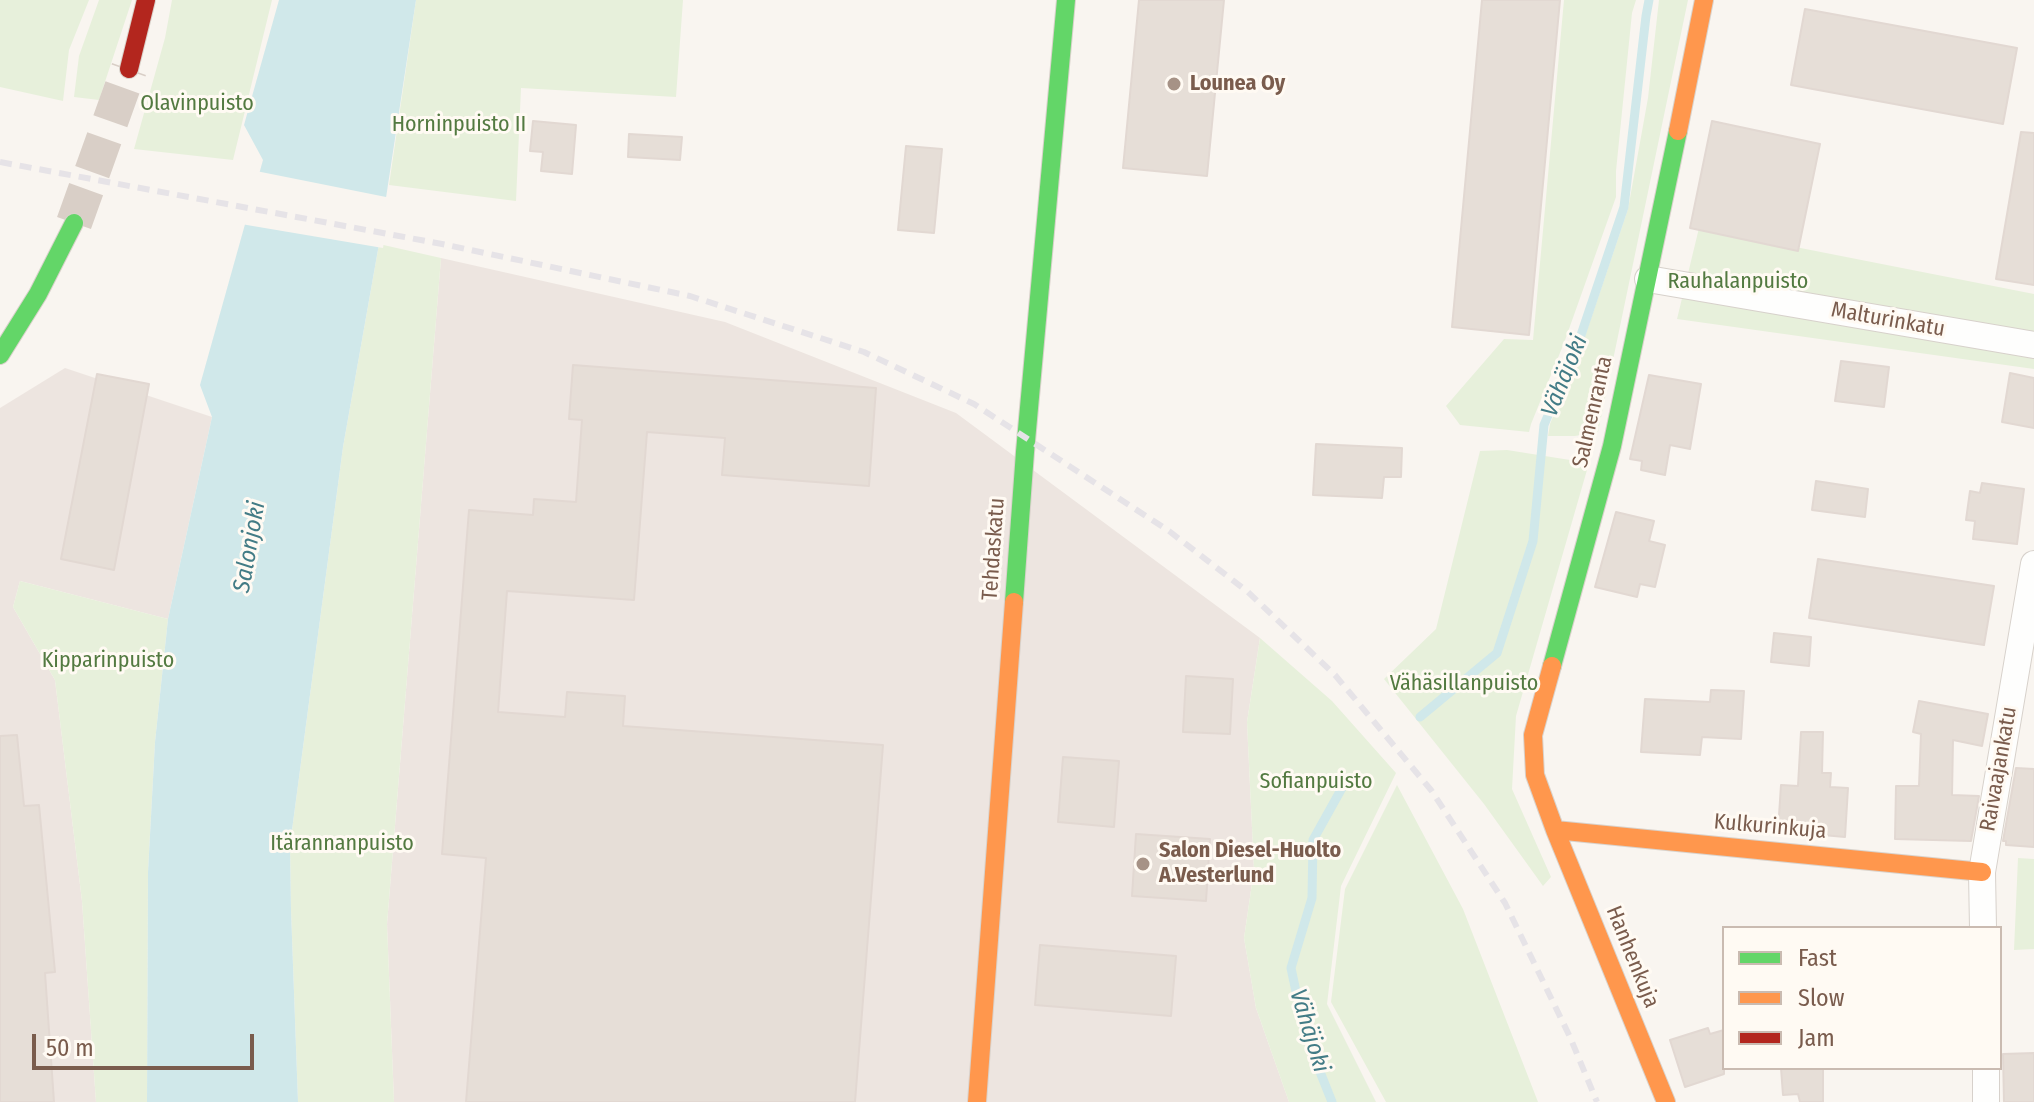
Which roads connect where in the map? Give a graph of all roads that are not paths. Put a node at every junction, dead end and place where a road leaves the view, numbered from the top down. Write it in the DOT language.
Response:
graph roads {
  1 [pos="146,0"];
  2 [pos="1066,0"];
  3 [pos="1704,0"];
  4 [pos="129,69"];
  5 [pos="74,223"];
  6 [pos="1648,279"];
  7 [pos="2034,345"];
  8 [pos="0,355"];
  9 [pos="2034,564"];
  10 [pos="1555,830"];
  11 [pos="1982,872"];
  12 [pos="1983,926"];
  13 [pos="1986,1070"];
  14 [pos="977,1102"];
  15 [pos="1666,1102"];
  16 [pos="1986,1102"];
  1 -- 4 [label="street"];
  2 -- 14 [label="street, Tehdaskatu"];
  3 -- 6 [label="street, Salmenranta"];
  5 -- 8 [label="street"];
  6 -- 7 [label="street, Malturinkatu"];
  6 -- 10 [label="street, Salmenranta"];
  9 -- 11 [label="street, Raivaajankatu"];
  10 -- 11 [label="street, Kulkurinkuja"];
  10 -- 15 [label="street, Hanhenkuja"];
  11 -- 12 [label="street, Raivaajankatu"];
  13 -- 16 [label="street"];
}
